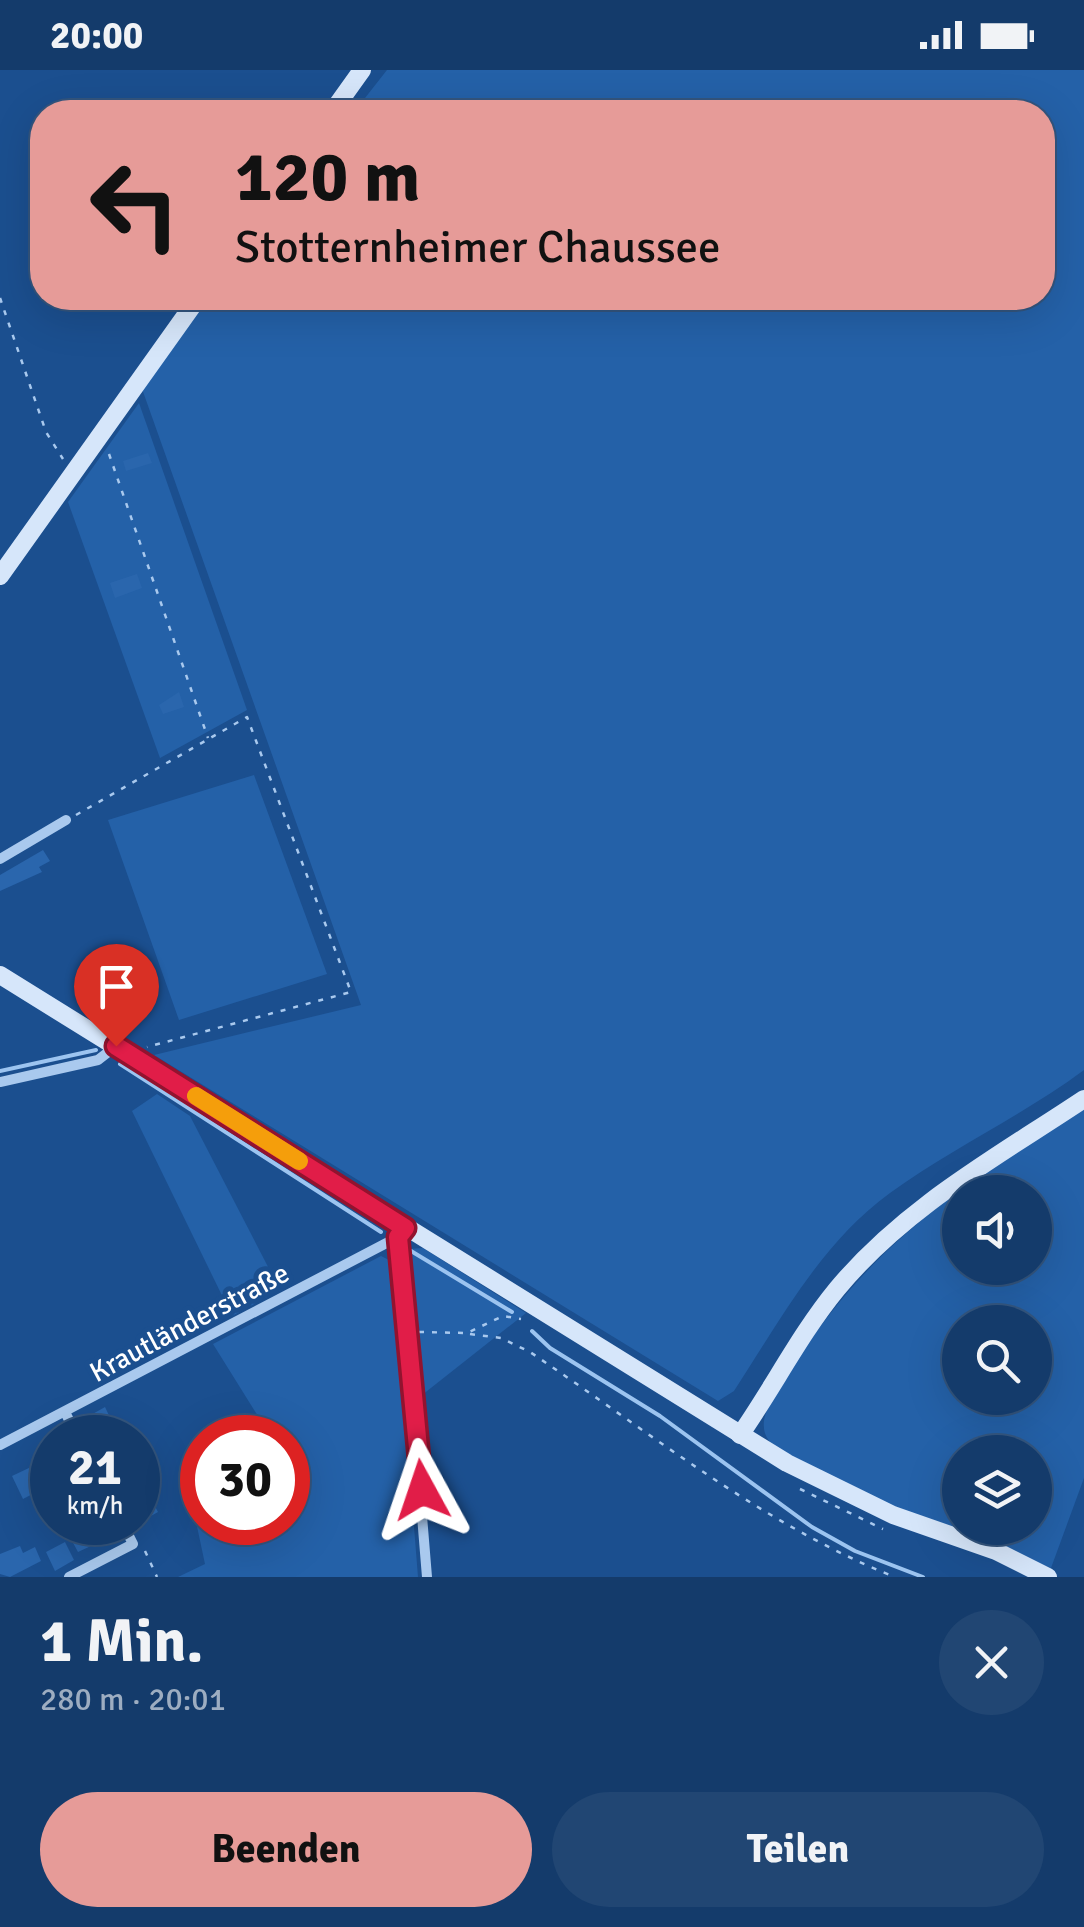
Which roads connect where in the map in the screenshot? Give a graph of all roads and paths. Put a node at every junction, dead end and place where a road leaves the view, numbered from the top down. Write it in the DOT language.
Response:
graph roads {
  1 [pos="362,70"];
  2 [pos="341,100"];
  3 [pos="0,298"];
  4 [pos="189,310"];
  5 [pos="107,448"];
  6 [pos="74,470"];
  7 [pos="0,576"];
  8 [pos="208,738"];
  9 [pos="66,820"];
  10 [pos="0,860"];
  11 [pos="0,975"];
  12 [pos="116,1046"];
  13 [pos="134,1057"];
  14 [pos="0,1082"];
  15 [pos="1084,1099"];
  16 [pos="402,1232"];
  17 [pos="467,1334"];
  18 [pos="65,1412"];
  19 [pos="66,1415"];
  20 [pos="740,1435"];
  21 [pos="0,1446"];
  22 [pos="131,1545"];
  23 [pos="138,1545"];
  24 [pos="69,1577"];
  25 [pos="157,1577"];
  26 [pos="428,1577"];
  27 [pos="895,1577"];
  28 [pos="1048,1577"];
  1 -- 2 [label="street"];
  3 -- 6 [label="path"];
  4 -- 6 [label="street"];
  5 -- 8 [label="path"];
  6 -- 7 [label="street"];
  8 -- 9 [label="path"];
  8 -- 13 [label="path"];
  9 -- 10 [label="street"];
  11 -- 12 [label="street"];
  12 -- 13 [label="street"];
  12 -- 14 [label="street"];
  13 -- 16 [label="street"];
  15 -- 20 [label="street"];
  16 -- 18 [label="street, Krautländerstraße"];
  16 -- 20 [label="street"];
  16 -- 26 [label="street"];
  17 -- 27 [label="path"];
  18 -- 19 [label="street"];
  18 -- 21 [label="street, Krautländerstraße"];
  20 -- 28 [label="street"];
  22 -- 24 [label="street"];
  23 -- 25 [label="path"];
}
